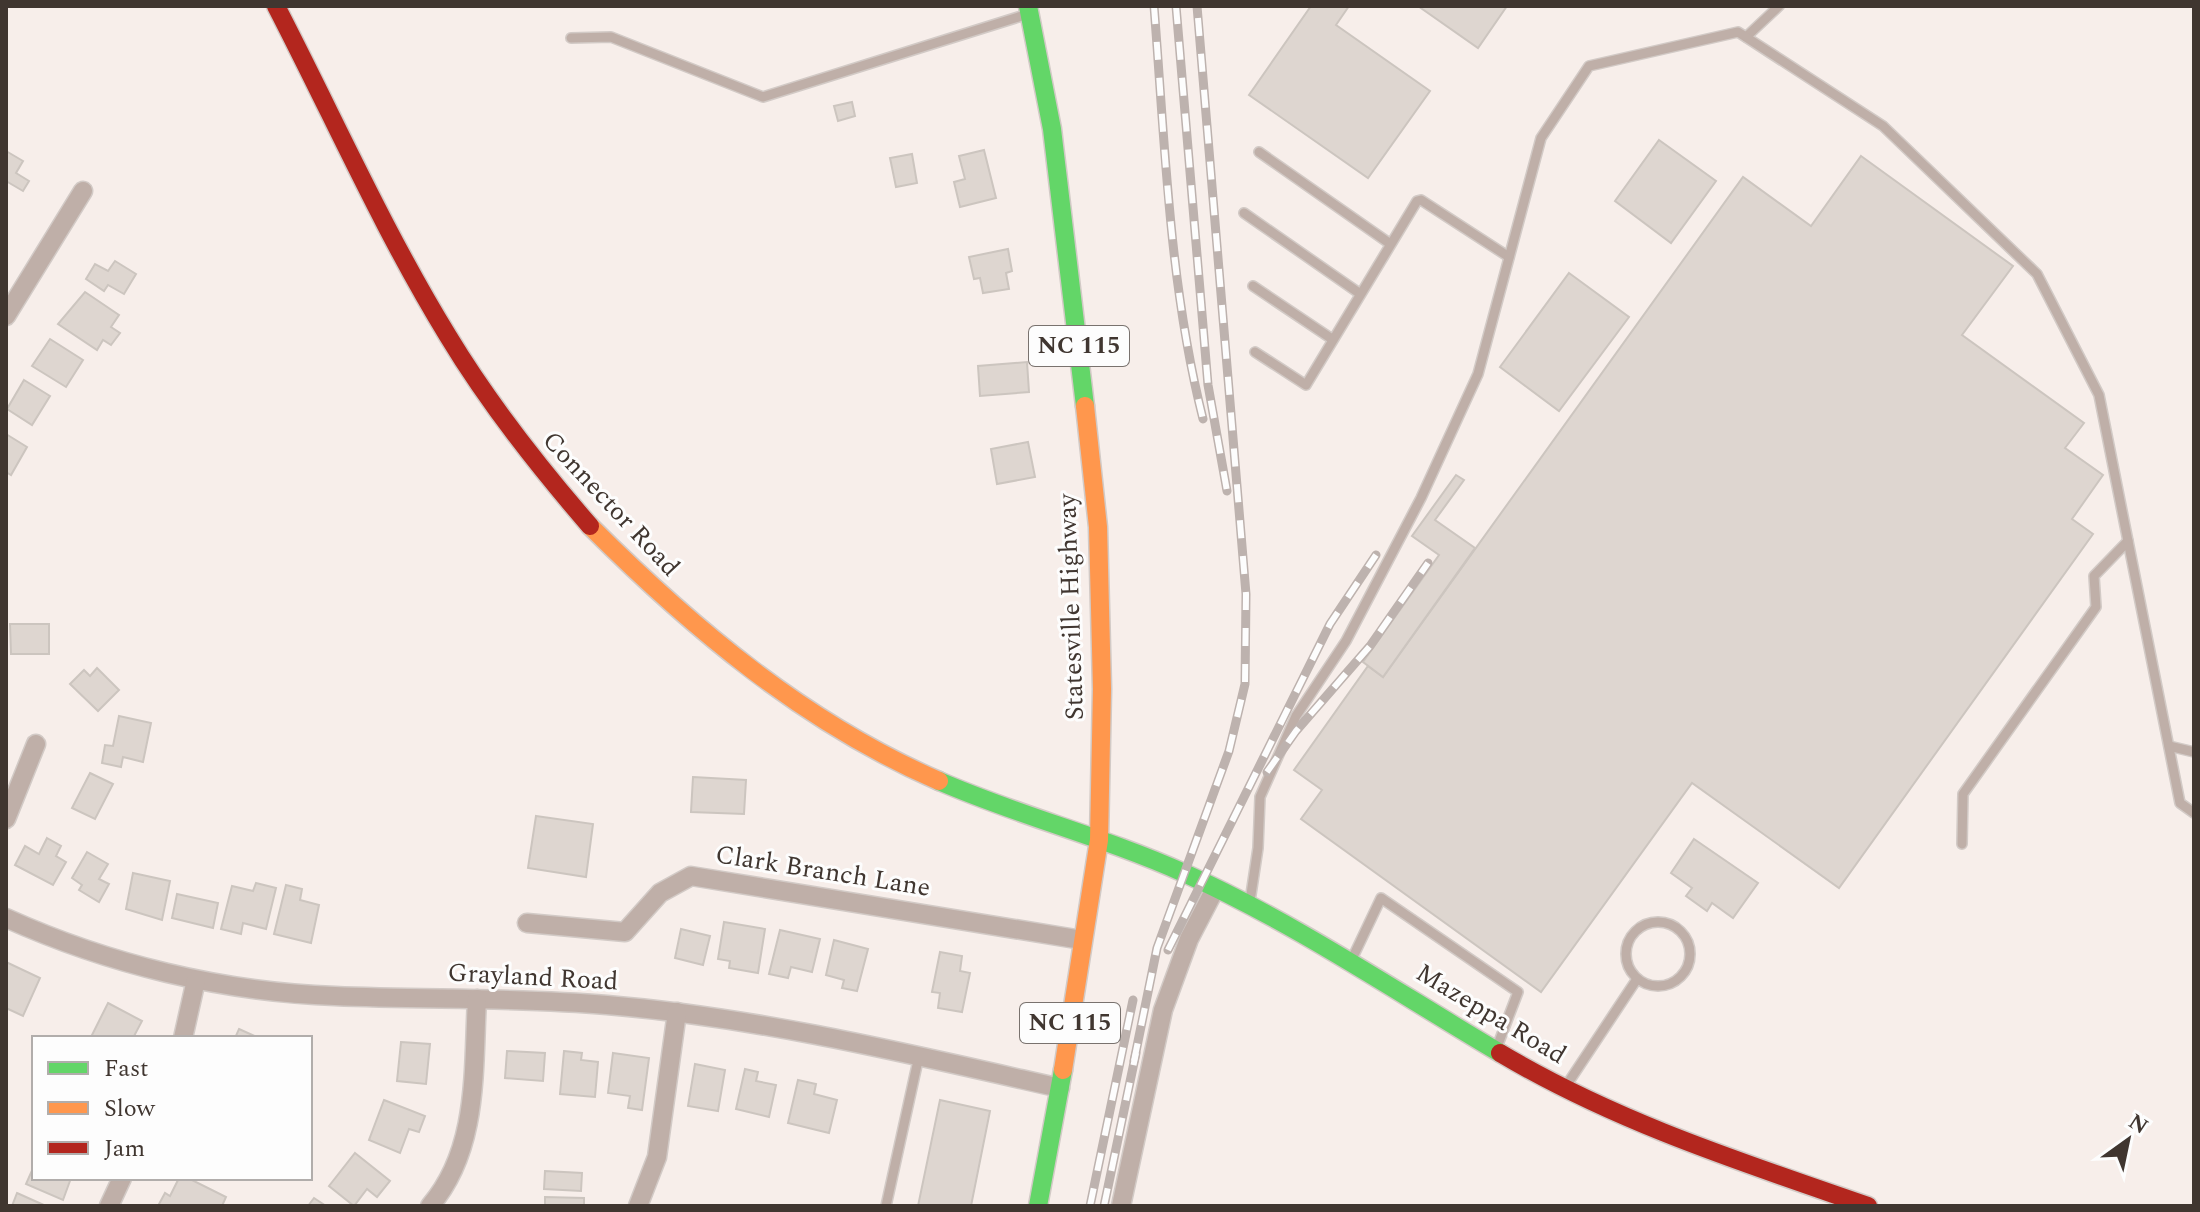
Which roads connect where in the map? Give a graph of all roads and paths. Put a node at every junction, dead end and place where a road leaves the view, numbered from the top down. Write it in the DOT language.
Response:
graph roads {
  1 [pos="276,6"];
  2 [pos="1779,6"];
  3 [pos="1029,10"];
  4 [pos="1746,37"];
  5 [pos="571,38"];
  6 [pos="1259,152"];
  7 [pos="83,191"];
  8 [pos="1244,213"];
  9 [pos="1389,243"];
  10 [pos="1509,257"];
  11 [pos="1253,286"];
  12 [pos="1359,293"];
  13 [pos="6,316"];
  14 [pos="1332,339"];
  15 [pos="1255,352"];
  16 [pos="2128,541"];
  17 [pos="36,744"];
  18 [pos="2169,746"];
  19 [pos="2194,752"];
  20 [pos="2194,813"];
  21 [pos="6,819"];
  22 [pos="1099,840"];
  23 [pos="1962,844"];
  24 [pos="1215,889"];
  25 [pos="1249,904"];
  26 [pos="6,918"];
  27 [pos="527,923"];
  28 [pos="1082,940"];
  29 [pos="1352,959"];
  30 [pos="1637,979"];
  31 [pos="196,980"];
  32 [pos="477,999"];
  33 [pos="677,1012"];
  34 [pos="183,1036"];
  35 [pos="1496,1050"];
  36 [pos="919,1056"];
  37 [pos="1060,1088"];
  38 [pos="1565,1089"];
  39 [pos="121,1180"];
  40 [pos="109,1206"];
  41 [pos="430,1206"];
  42 [pos="638,1206"];
  43 [pos="886,1206"];
  44 [pos="1038,1206"];
  45 [pos="1121,1206"];
  46 [pos="1868,1206"];
  1 -- 22 [label="street, Connector Road"];
  2 -- 4 [label="lane"];
  3 -- 5 [label="lane"];
  3 -- 22 [label="street, Statesville Highway / NC 115"];
  4 -- 10 [label="lane"];
  4 -- 16 [label="lane"];
  6 -- 9 [label="lane"];
  7 -- 13 [label="street"];
  8 -- 12 [label="lane"];
  9 -- 10 [label="lane"];
  9 -- 12 [label="lane"];
  10 -- 25 [label="lane"];
  11 -- 14 [label="lane"];
  12 -- 14 [label="lane"];
  14 -- 15 [label="lane"];
  16 -- 18 [label="lane"];
  16 -- 23 [label="lane"];
  17 -- 21 [label="street"];
  18 -- 19 [label="lane"];
  18 -- 20 [label="lane"];
  22 -- 24 [label="street, Mazeppa Road"];
  22 -- 28 [label="street, Statesville Highway / NC 115"];
  24 -- 25 [label="street, Mazeppa Road"];
  24 -- 45 [label="street"];
  25 -- 29 [label="street, Mazeppa Road"];
  26 -- 31 [label="street, Grayland Road"];
  27 -- 28 [label="street, Clark Branch Lane"];
  28 -- 37 [label="street, Statesville Highway / NC 115"];
  29 -- 35 [label="street, Mazeppa Road"];
  29 -- 35 [label="lane"];
  30 -- 30 [label="lane"];
  30 -- 38 [label="lane"];
  31 -- 32 [label="street, Grayland Road"];
  31 -- 34 [label="street"];
  32 -- 33 [label="street, Grayland Road"];
  32 -- 41 [label="street"];
  33 -- 36 [label="street, Grayland Road"];
  33 -- 42 [label="street"];
  35 -- 38 [label="street, Mazeppa Road"];
  36 -- 37 [label="street, Grayland Road"];
  36 -- 43 [label="lane"];
  37 -- 44 [label="street, Statesville Highway / NC 115"];
  38 -- 46 [label="street, Mazeppa Road"];
  39 -- 40 [label="street"];
}
